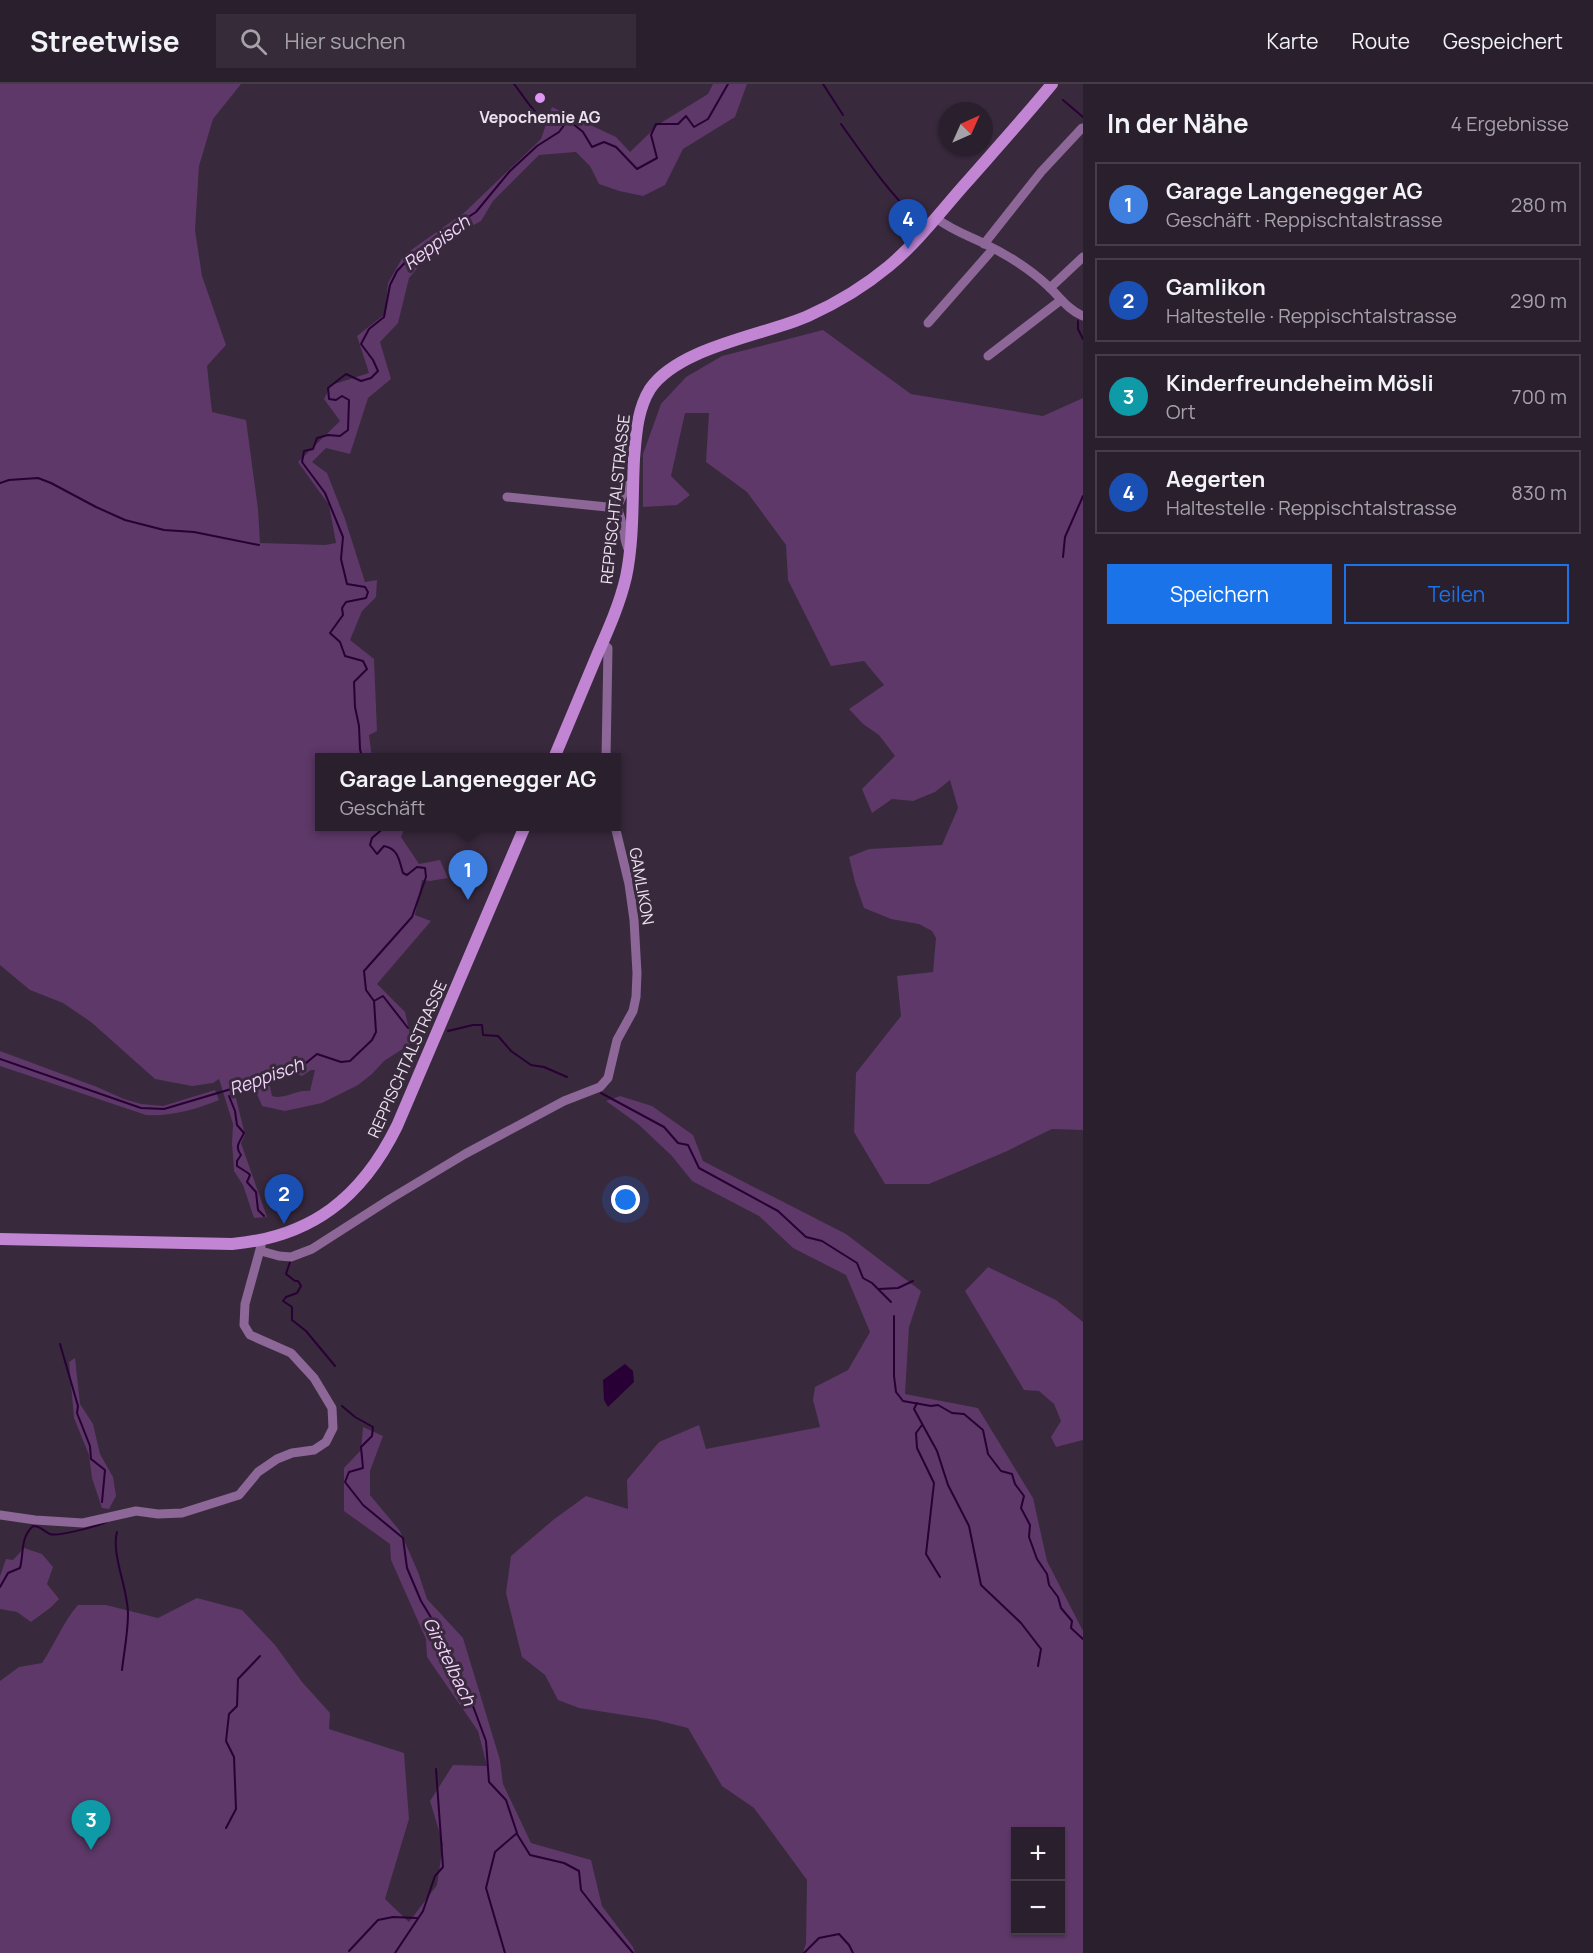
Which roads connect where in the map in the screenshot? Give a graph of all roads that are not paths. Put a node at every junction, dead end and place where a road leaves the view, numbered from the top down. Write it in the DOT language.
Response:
graph roads {
  1 [pos="1052,84"];
  2 [pos="1082,128"];
  3 [pos="936,218"];
  4 [pos="989,246"];
  5 [pos="1083,257"];
  6 [pos="1050,288"];
  7 [pos="1061,300"];
  8 [pos="1083,316"];
  9 [pos="928,323"];
  10 [pos="988,356"];
  11 [pos="633,482"];
  12 [pos="507,497"];
  13 [pos="617,508"];
  14 [pos="629,551"];
  15 [pos="602,643"];
  16 [pos="556,753"];
  17 [pos="606,753"];
  18 [pos="523,831"];
  19 [pos="616,831"];
  20 [pos="0,1239"];
  21 [pos="262,1246"];
  22 [pos="0,1515"];
  1 -- 3 [label="main road, REPPISCHTALSTRASSE"];
  2 -- 4 [label="street"];
  3 -- 4 [label="street"];
  3 -- 11 [label="main road, REPPISCHTALSTRASSE"];
  4 -- 6 [label="street"];
  4 -- 9 [label="street"];
  5 -- 6 [label="street"];
  6 -- 7 [label="street"];
  7 -- 8 [label="street"];
  7 -- 10 [label="street"];
  11 -- 13 [label="street"];
  11 -- 14 [label="main road, REPPISCHTALSTRASSE"];
  12 -- 13 [label="street"];
  13 -- 14 [label="street"];
  14 -- 15 [label="main road, REPPISCHTALSTRASSE"];
  15 -- 16 [label="main road, REPPISCHTALSTRASSE"];
  15 -- 17 [label="street"];
  18 -- 21 [label="main road, REPPISCHTALSTRASSE"];
  19 -- 21 [label="street, GAMLIKON"];
  20 -- 21 [label="main road, REPPISCHTALSTRASSE"];
  21 -- 22 [label="street"];
}
